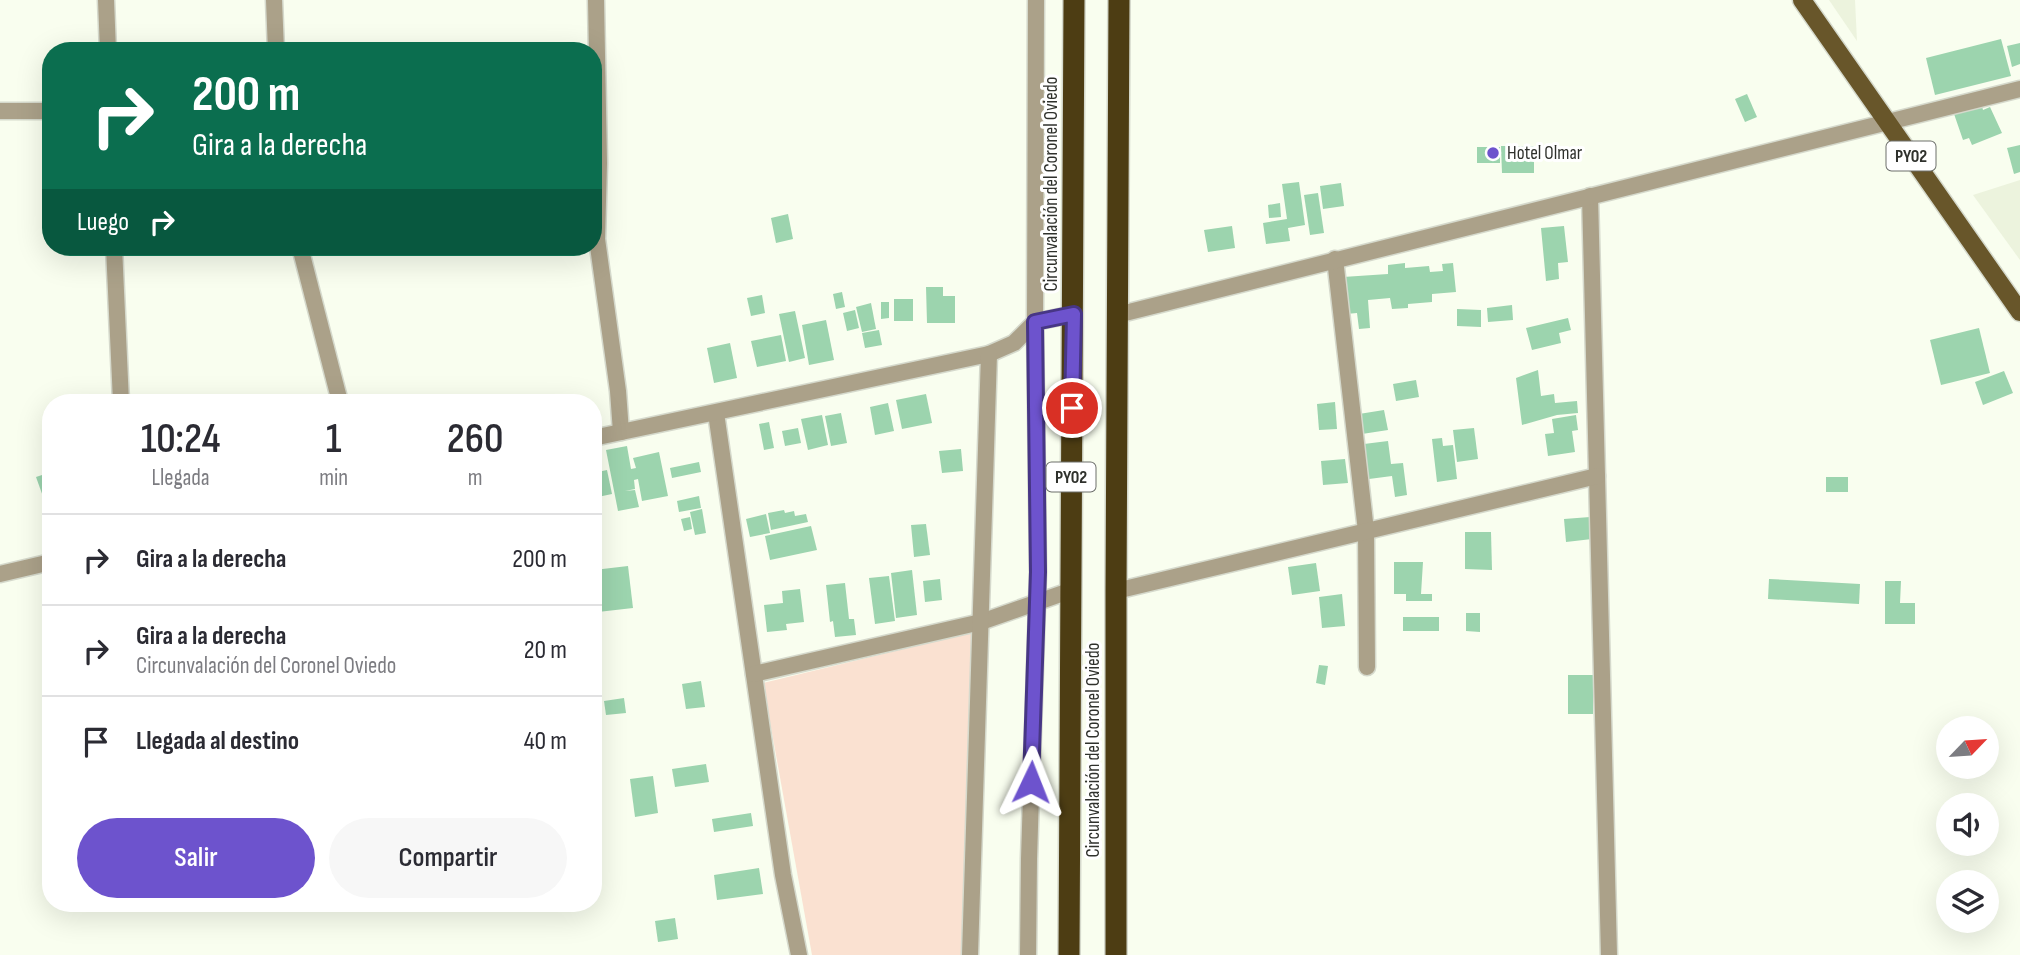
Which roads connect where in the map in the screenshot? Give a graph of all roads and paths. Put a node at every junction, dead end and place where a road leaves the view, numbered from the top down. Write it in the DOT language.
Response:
graph roads {
  1 [pos="106,0"];
  2 [pos="274,0"];
  3 [pos="596,0"];
  4 [pos="1036,0"];
  5 [pos="1074,0"];
  6 [pos="1119,0"];
  7 [pos="1802,0"];
  8 [pos="108,42"];
  9 [pos="276,42"];
  10 [pos="597,42"];
  11 [pos="2020,89"];
  12 [pos="0,111"];
  13 [pos="42,113"];
  14 [pos="1886,121"];
  15 [pos="1590,195"];
  16 [pos="114,256"];
  17 [pos="302,256"];
  18 [pos="599,256"];
  19 [pos="1335,259"];
  20 [pos="2020,312"];
  21 [pos="1074,314"];
  22 [pos="1117,315"];
  23 [pos="1035,322"];
  24 [pos="989,354"];
  25 [pos="121,394"];
  26 [pos="338,394"];
  27 [pos="716,413"];
  28 [pos="621,432"];
  29 [pos="602,436"];
  30 [pos="1597,476"];
  31 [pos="1366,531"];
  32 [pos="42,564"];
  33 [pos="0,574"];
  34 [pos="1072,590"];
  35 [pos="1116,591"];
  36 [pos="1036,603"];
  37 [pos="981,622"];
  38 [pos="1367,667"];
  39 [pos="754,674"];
  40 [pos="799,955"];
  41 [pos="970,955"];
  42 [pos="1028,955"];
  43 [pos="1069,955"];
  44 [pos="1116,955"];
  45 [pos="1609,955"];
  1 -- 8 [label="street"];
  2 -- 9 [label="street"];
  3 -- 10 [label="street"];
  4 -- 23 [label="street"];
  5 -- 21 [label="highway, Circunvalación del Coronel Oviedo / PY02"];
  6 -- 22 [label="highway, Circunvalación del Coronel Oviedo / PY02"];
  7 -- 14 [label="main road, PY02"];
  11 -- 14 [label="street"];
  12 -- 13 [label="street"];
  14 -- 15 [label="street"];
  14 -- 20 [label="main road, PY02"];
  15 -- 19 [label="street"];
  15 -- 30 [label="street"];
  16 -- 25 [label="street"];
  17 -- 26 [label="street"];
  18 -- 28 [label="street"];
  19 -- 22 [label="street"];
  19 -- 31 [label="street"];
  21 -- 23 [label="street"];
  21 -- 34 [label="highway, Circunvalación del Coronel Oviedo / PY02"];
  22 -- 35 [label="highway, Circunvalación del Coronel Oviedo / PY02"];
  23 -- 24 [label="street"];
  23 -- 36 [label="street"];
  24 -- 27 [label="street"];
  24 -- 37 [label="street"];
  27 -- 28 [label="street"];
  27 -- 39 [label="street"];
  28 -- 29 [label="street"];
  30 -- 31 [label="street"];
  30 -- 45 [label="street"];
  31 -- 35 [label="street"];
  31 -- 38 [label="street"];
  32 -- 33 [label="street"];
  34 -- 36 [label="street"];
  34 -- 43 [label="highway, Circunvalación del Coronel Oviedo / PY02"];
  35 -- 44 [label="highway, Circunvalación del Coronel Oviedo / PY02"];
  36 -- 37 [label="street"];
  36 -- 42 [label="street"];
  37 -- 39 [label="street"];
  37 -- 41 [label="street"];
  39 -- 40 [label="street"];
}
